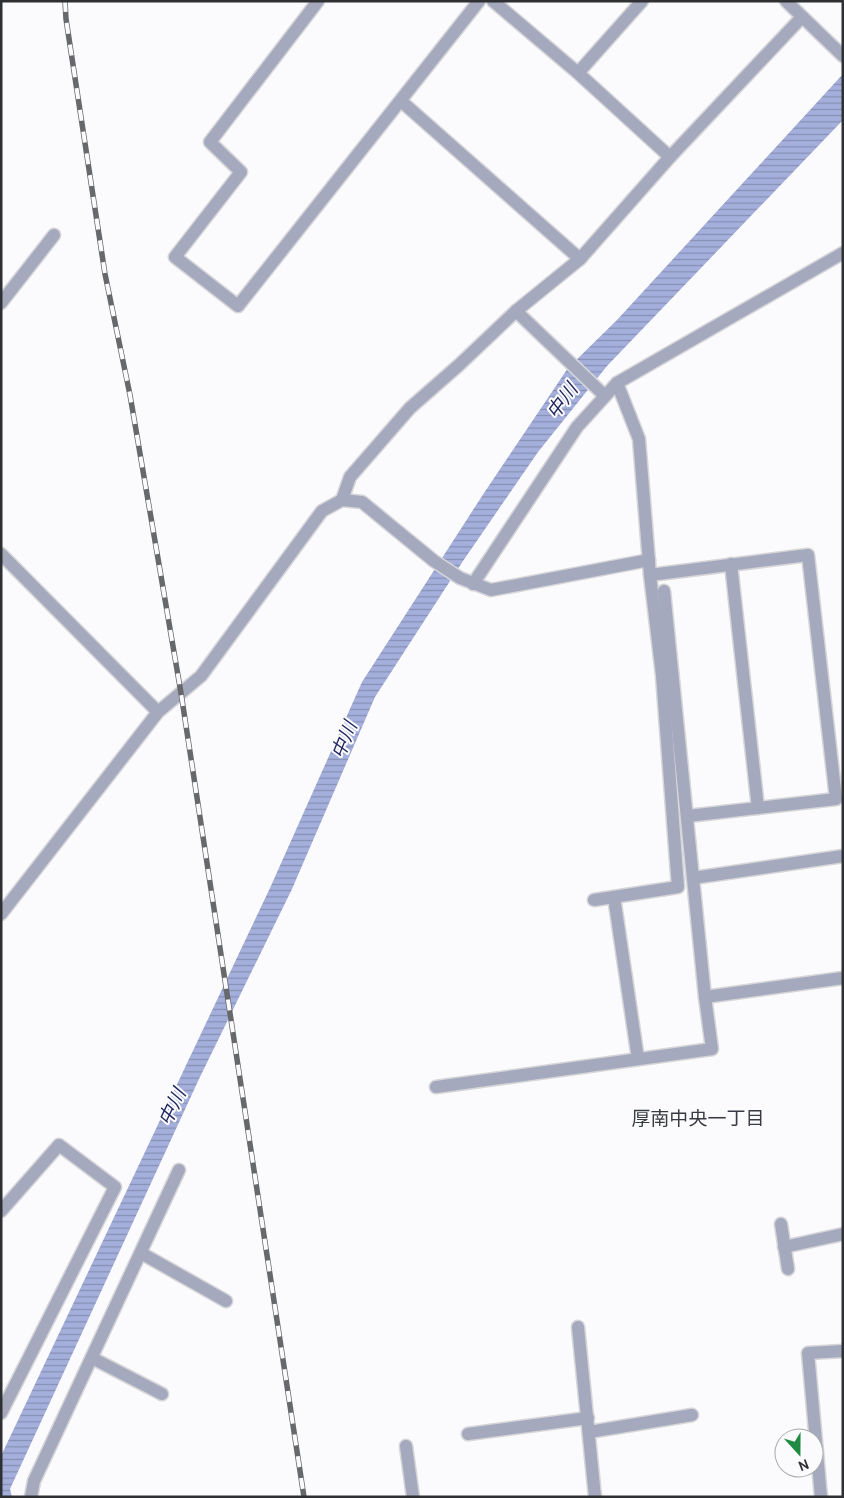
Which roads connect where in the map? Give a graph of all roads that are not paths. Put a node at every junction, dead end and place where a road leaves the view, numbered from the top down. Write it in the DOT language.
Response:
graph roads {
  1 [pos="318,1"];
  2 [pos="479,1"];
  3 [pos="493,1"];
  4 [pos="642,1"];
  5 [pos="786,1"];
  6 [pos="802,16"];
  7 [pos="843,56"];
  8 [pos="578,74"];
  9 [pos="401,101"];
  10 [pos="670,157"];
  11 [pos="54,235"];
  12 [pos="843,253"];
  13 [pos="580,259"];
  14 [pos="1,303"];
  15 [pos="516,311"];
  16 [pos="617,383"];
  17 [pos="602,394"];
  18 [pos="342,500"];
  19 [pos="1,554"];
  20 [pos="649,560"];
  21 [pos="732,564"];
  22 [pos="650,575"];
  23 [pos="473,584"];
  24 [pos="664,591"];
  25 [pos="158,712"];
  26 [pos="758,808"];
  27 [pos="688,816"];
  28 [pos="843,856"];
  29 [pos="693,878"];
  30 [pos="614,897"];
  31 [pos="594,900"];
  32 [pos="1,914"];
  33 [pos="843,978"];
  34 [pos="705,997"];
  35 [pos="638,1059"];
  36 [pos="436,1088"];
  37 [pos="179,1170"];
  38 [pos="1,1211"];
  39 [pos="781,1224"];
  40 [pos="843,1234"];
  41 [pos="784,1247"];
  42 [pos="140,1253"];
  43 [pos="788,1269"];
  44 [pos="226,1301"];
  45 [pos="578,1327"];
  46 [pos="843,1351"];
  47 [pos="92,1358"];
  48 [pos="162,1394"];
  49 [pos="1,1413"];
  50 [pos="692,1415"];
  51 [pos="588,1418"];
  52 [pos="589,1432"];
  53 [pos="468,1434"];
  54 [pos="406,1446"];
  55 [pos="31,1497"];
  56 [pos="413,1497"];
  57 [pos="595,1497"];
  58 [pos="821,1497"];
  1 -- 9 [label="street"];
  2 -- 9 [label="street"];
  3 -- 8 [label="street"];
  4 -- 8 [label="street"];
  5 -- 6 [label="street"];
  6 -- 7 [label="street"];
  6 -- 10 [label="street"];
  8 -- 10 [label="street"];
  9 -- 13 [label="street"];
  10 -- 13 [label="street"];
  11 -- 14 [label="street"];
  12 -- 16 [label="street"];
  13 -- 15 [label="street"];
  15 -- 17 [label="street"];
  15 -- 18 [label="street"];
  16 -- 17 [label="street"];
  16 -- 20 [label="street"];
  17 -- 23 [label="street"];
  18 -- 23 [label="street"];
  18 -- 25 [label="street"];
  19 -- 25 [label="street"];
  20 -- 22 [label="street"];
  20 -- 23 [label="street"];
  21 -- 22 [label="street"];
  21 -- 26 [label="street"];
  21 -- 26 [label="street"];
  22 -- 30 [label="street"];
  24 -- 27 [label="street"];
  25 -- 32 [label="street"];
  26 -- 27 [label="street"];
  27 -- 29 [label="street"];
  28 -- 29 [label="street"];
  29 -- 34 [label="street"];
  30 -- 31 [label="street"];
  30 -- 35 [label="street"];
  33 -- 34 [label="street"];
  34 -- 35 [label="street"];
  35 -- 36 [label="street"];
  37 -- 42 [label="street"];
  38 -- 49 [label="street"];
  39 -- 41 [label="street"];
  40 -- 41 [label="street"];
  41 -- 43 [label="street"];
  42 -- 44 [label="street"];
  42 -- 47 [label="street"];
  45 -- 51 [label="street"];
  46 -- 58 [label="street"];
  47 -- 48 [label="street"];
  47 -- 55 [label="street"];
  50 -- 52 [label="street"];
  51 -- 52 [label="street"];
  51 -- 53 [label="street"];
  52 -- 57 [label="street"];
  54 -- 56 [label="street"];
}
